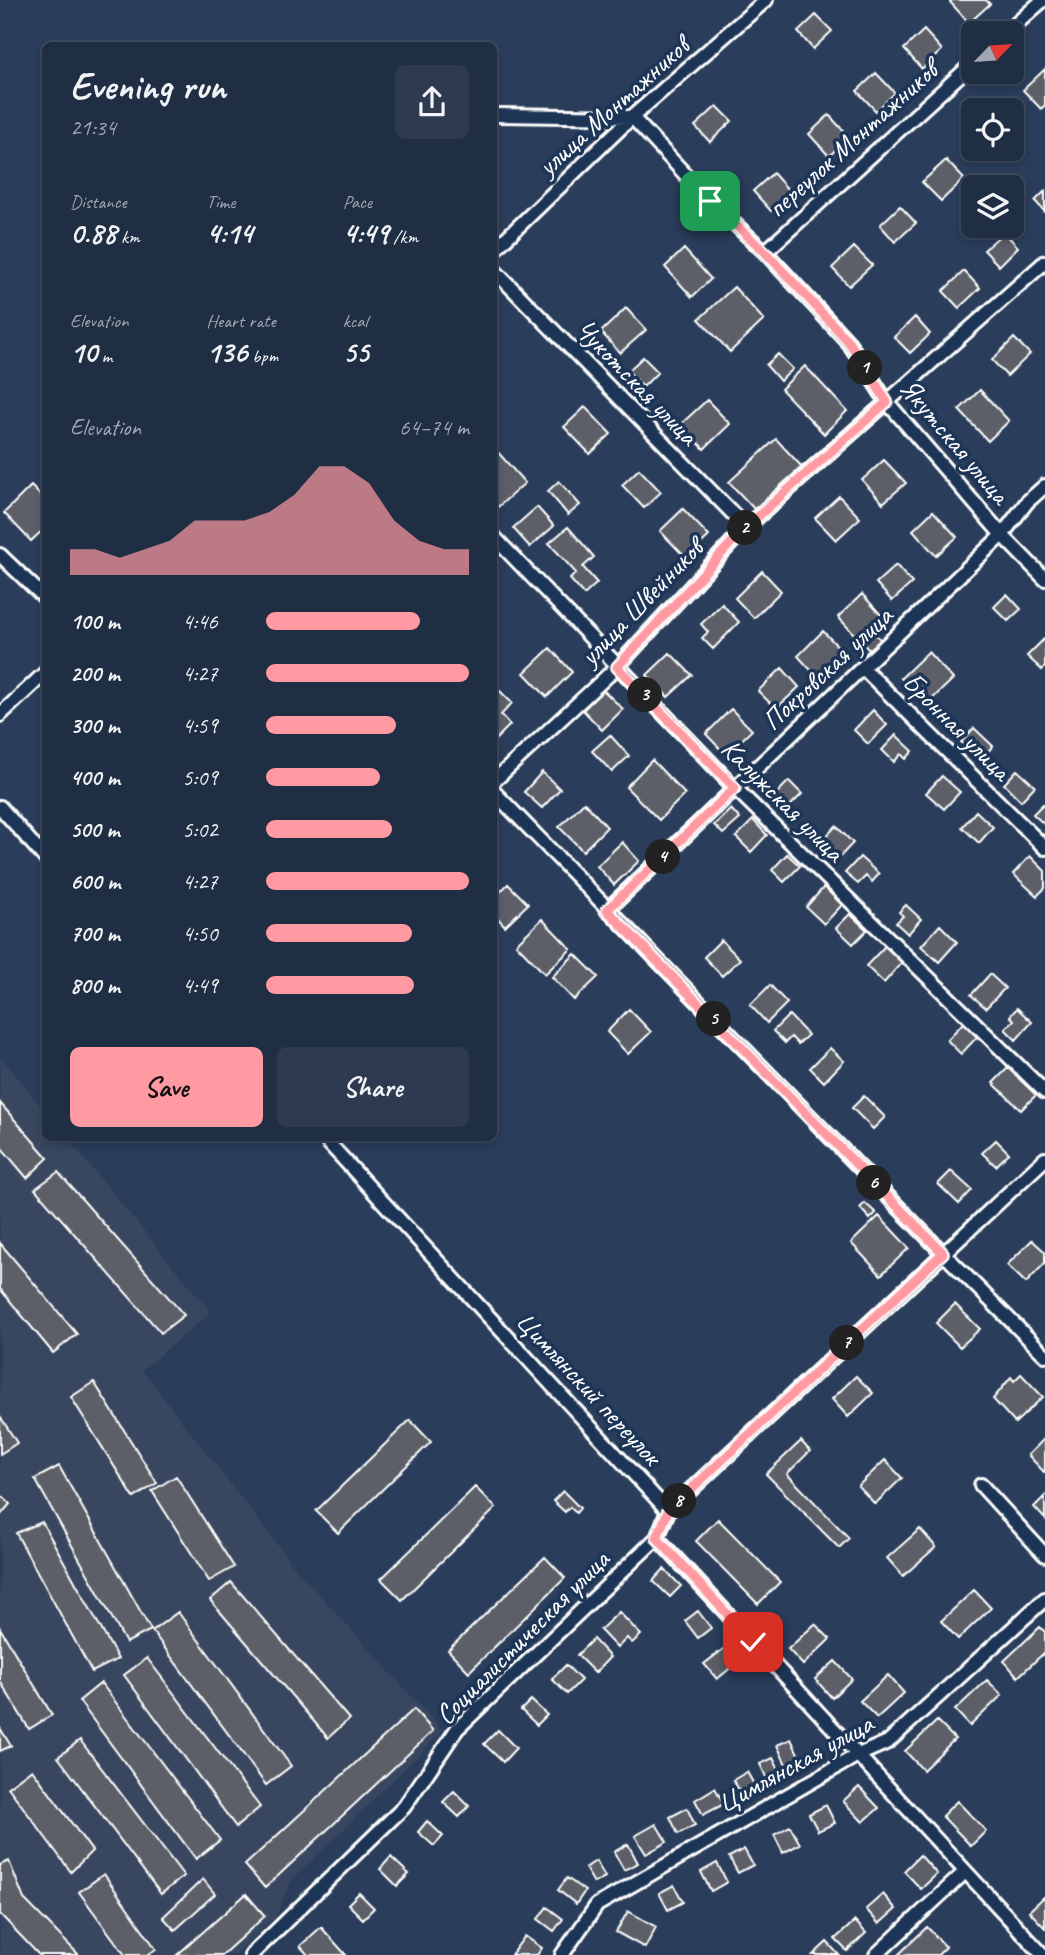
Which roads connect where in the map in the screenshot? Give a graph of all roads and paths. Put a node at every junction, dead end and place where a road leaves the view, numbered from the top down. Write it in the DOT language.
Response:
graph roads {
  1 [pos="766,0"];
  2 [pos="1043,0"];
  3 [pos="1019,21"];
  4 [pos="961,74"];
  5 [pos="497,115"];
  6 [pos="632,117"];
  7 [pos="497,247"];
  8 [pos="765,252"];
  9 [pos="1045,262"];
  10 [pos="497,273"];
  11 [pos="887,402"];
  12 [pos="1045,486"];
  13 [pos="746,527"];
  14 [pos="1002,535"];
  15 [pos="497,540"];
  16 [pos="0,555"];
  17 [pos="1045,579"];
  18 [pos="42,595"];
  19 [pos="617,667"];
  20 [pos="864,669"];
  21 [pos="42,677"];
  22 [pos="0,715"];
  23 [pos="497,778"];
  24 [pos="735,788"];
  25 [pos="497,795"];
  26 [pos="0,807"];
  27 [pos="1045,848"];
  28 [pos="42,854"];
  29 [pos="607,910"];
  30 [pos="1045,1092"];
  31 [pos="327,1141"];
  32 [pos="1045,1159"];
  33 [pos="943,1253"];
  34 [pos="1045,1354"];
  35 [pos="981,1485"];
  36 [pos="668,1511"];
  37 [pos="657,1538"];
  38 [pos="1045,1555"];
  39 [pos="1045,1599"];
  40 [pos="856,1756"];
  41 [pos="965,1872"];
  42 [pos="251,1955"];
  43 [pos="562,1955"];
  44 [pos="876,1955"];
  45 [pos="1043,1955"];
  1 -- 6 [label="street, улица Монтажников"];
  2 -- 3 [label="street"];
  4 -- 8 [label="street, переулок Монтажников"];
  5 -- 6 [label="street"];
  6 -- 7 [label="street, улица Монтажников"];
  6 -- 8 [label="street, Якутская улица"];
  8 -- 11 [label="street, Якутская улица"];
  9 -- 11 [label="street, улица Швейников"];
  10 -- 13 [label="street, Чукотская улица"];
  11 -- 13 [label="street, улица Швейников"];
  11 -- 14 [label="street, Якутская улица"];
  12 -- 14 [label="street, Покровская улица"];
  13 -- 19 [label="street, улица Швейников"];
  14 -- 17 [label="street, Якутская улица"];
  14 -- 20 [label="street, Покровская улица"];
  15 -- 19 [label="street, Калужская улица"];
  16 -- 18 [label="street"];
  19 -- 23 [label="street, улица Швейников"];
  19 -- 24 [label="street, Калужская улица"];
  20 -- 24 [label="street, Покровская улица"];
  20 -- 27 [label="street, Бронная улица"];
  21 -- 22 [label="street"];
  24 -- 29 [label="street, Покровская улица"];
  24 -- 30 [label="street, Калужская улица"];
  25 -- 29 [label="street"];
  26 -- 28 [label="street"];
  29 -- 33 [label="street"];
  31 -- 36 [label="street, Цимлянский переулок"];
  32 -- 33 [label="street"];
  33 -- 34 [label="street"];
  33 -- 36 [label="street"];
  35 -- 38 [label="street"];
  36 -- 37 [label="street"];
  37 -- 40 [label="street"];
  37 -- 42 [label="street, Социалистическая улица"];
  39 -- 40 [label="street, Цимлянская улица"];
  40 -- 41 [label="street"];
  40 -- 43 [label="street, Цимлянская улица"];
  41 -- 44 [label="street"];
  41 -- 45 [label="street"];
}
